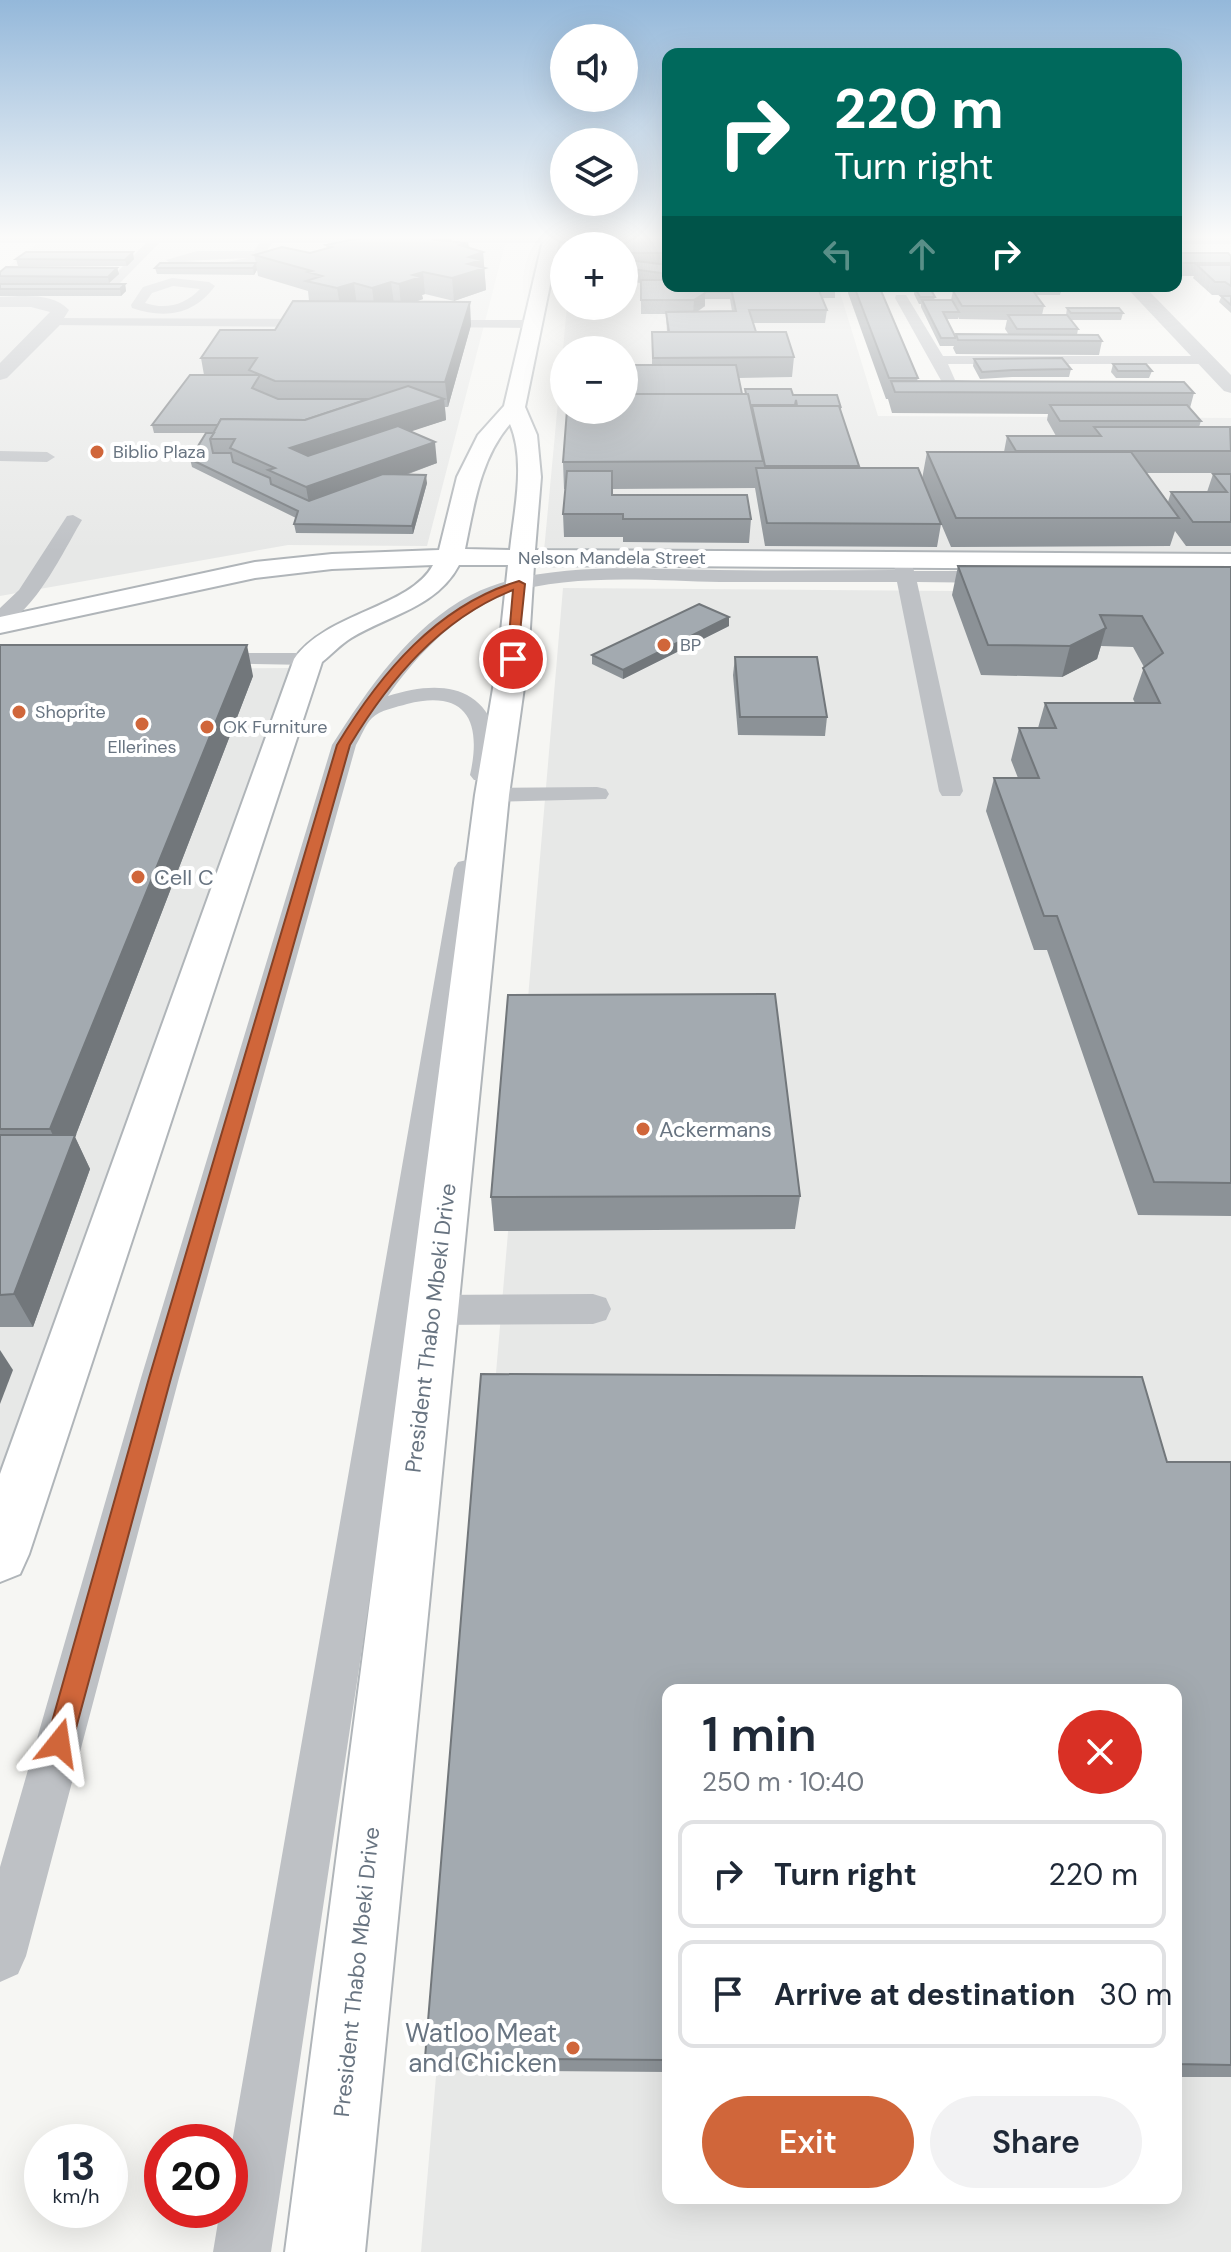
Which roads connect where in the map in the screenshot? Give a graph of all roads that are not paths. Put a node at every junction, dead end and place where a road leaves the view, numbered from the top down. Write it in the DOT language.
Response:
graph roads {
  1 [pos="33,341"];
  2 [pos="529,341"];
  3 [pos="927,341"];
  4 [pos="1187,341"];
  5 [pos="939,360"];
  6 [pos="1205,360"];
  7 [pos="1,372"];
  8 [pos="1002,385"];
  9 [pos="1231,387"];
  10 [pos="514,407"];
  11 [pos="0,456"];
  12 [pos="47,457"];
  13 [pos="73,520"];
  14 [pos="450,557"];
  15 [pos="1231,562"];
  16 [pos="904,568"];
  17 [pos="520,571"];
  18 [pos="1231,578"];
  19 [pos="0,619"];
  20 [pos="0,625"];
  21 [pos="190,659"];
  22 [pos="309,659"];
  23 [pos="364,712"];
  24 [pos="951,791"];
  25 [pos="597,794"];
  26 [pos="492,795"];
  27 [pos="593,1309"];
  28 [pos="431,1310"];
  29 [pos="0,1554"];
  30 [pos="0,1956"];
  31 [pos="242,2252"];
  32 [pos="325,2252"];
  1 -- 7 [label="street"];
  2 -- 10 [label="street"];
  3 -- 5 [label="lane"];
  4 -- 6 [label="street"];
  5 -- 6 [label="lane"];
  5 -- 8 [label="lane"];
  6 -- 9 [label="street"];
  10 -- 14 [label="street"];
  10 -- 17 [label="street, President Thabo Mbeki Drive"];
  11 -- 12 [label="lane"];
  13 -- 19 [label="lane"];
  14 -- 17 [label="street, Nelson Mandela Street"];
  14 -- 20 [label="street, Nelson Mandela Street"];
  14 -- 22 [label="street"];
  15 -- 16 [label="street, Nelson Mandela Street"];
  16 -- 17 [label="street, Nelson Mandela Street"];
  16 -- 18 [label="lane"];
  16 -- 24 [label="lane"];
  17 -- 23 [label="lane"];
  17 -- 26 [label="street, President Thabo Mbeki Drive"];
  21 -- 22 [label="lane"];
  22 -- 29 [label="street"];
  23 -- 30 [label="lane"];
  23 -- 31 [label="lane"];
  25 -- 26 [label="lane"];
  26 -- 28 [label="street, President Thabo Mbeki Drive"];
  27 -- 28 [label="lane"];
  28 -- 32 [label="street, President Thabo Mbeki Drive"];
}
